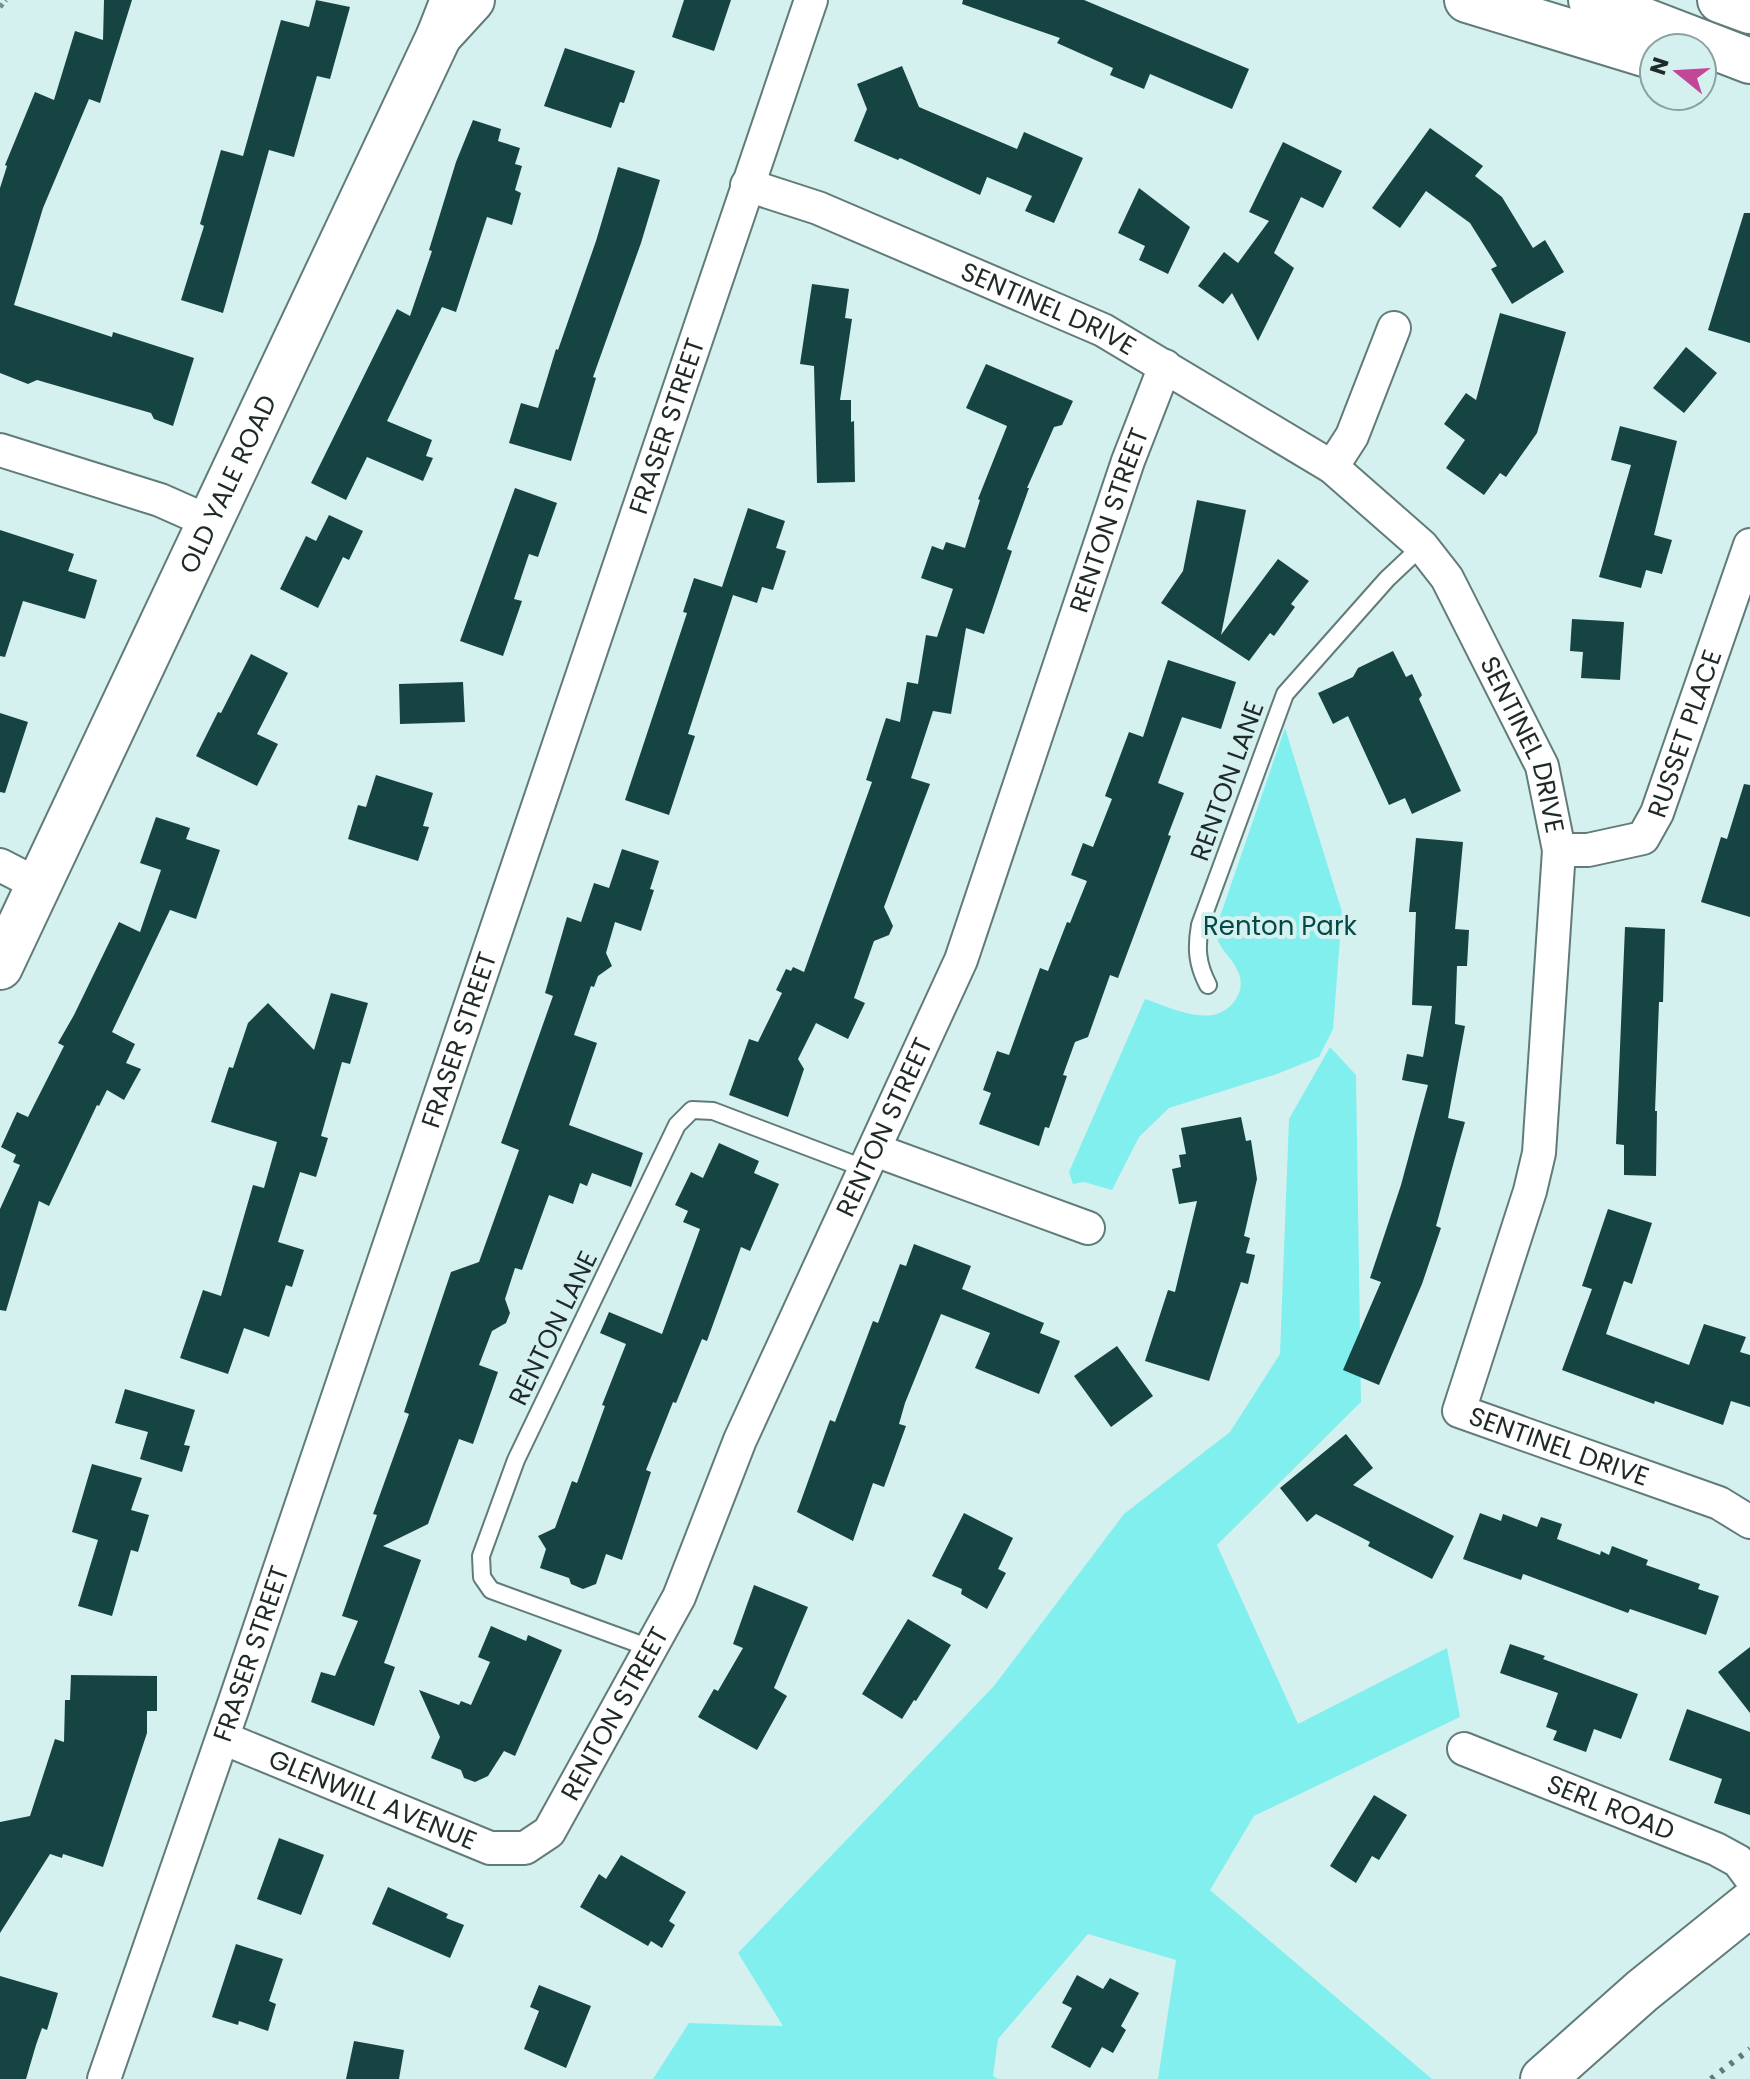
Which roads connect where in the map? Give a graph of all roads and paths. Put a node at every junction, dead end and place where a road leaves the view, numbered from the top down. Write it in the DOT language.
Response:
graph roads {
  1 [pos="6,0"];
  2 [pos="472,0"];
  3 [pos="811,0"];
  4 [pos="1467,0"];
  5 [pos="1591,0"];
  6 [pos="1720,0"];
  7 [pos="0,7"];
  8 [pos="1750,11"];
  9 [pos="446,18"];
  10 [pos="1638,52"];
  11 [pos="1750,61"];
  12 [pos="1718,77"];
  13 [pos="1750,87"];
  14 [pos="747,185"];
  15 [pos="1394,328"];
  16 [pos="1165,366"];
  17 [pos="0,450"];
  18 [pos="1332,467"];
  19 [pos="212,523"];
  20 [pos="1750,545"];
  21 [pos="1422,546"];
  22 [pos="1559,850"];
  23 [pos="0,865"];
  24 [pos="39,885"];
  25 [pos="0,967"];
  26 [pos="1208,985"];
  27 [pos="871,1159"];
  28 [pos="1088,1228"];
  29 [pos="1750,1522"];
  30 [pos="650,1648"];
  31 [pos="223,1738"];
  32 [pos="1464,1749"];
  33 [pos="525,1848"];
  34 [pos="1750,1877"];
  35 [pos="1750,1904"];
  36 [pos="104,2079"];
  37 [pos="1543,2079"];
  1 -- 7 [label="path"];
  2 -- 9 [label="main road, OLD YALE ROAD"];
  3 -- 14 [label="street, FRASER STREET"];
  4 -- 10 [label="main road"];
  5 -- 11 [label="main road"];
  6 -- 8 [label="main road"];
  9 -- 19 [label="main road, OLD YALE ROAD"];
  12 -- 13 [label="main road"];
  14 -- 16 [label="street, SENTINEL DRIVE"];
  14 -- 31 [label="street, FRASER STREET"];
  15 -- 18 [label="street"];
  16 -- 18 [label="street, SENTINEL DRIVE"];
  16 -- 27 [label="street, RENTON STREET"];
  17 -- 19 [label="street"];
  18 -- 21 [label="street, SENTINEL DRIVE"];
  19 -- 24 [label="main road, OLD YALE ROAD"];
  20 -- 22 [label="street, RUSSET PLACE"];
  21 -- 22 [label="street, SENTINEL DRIVE"];
  21 -- 26 [label="lane, RENTON LANE"];
  22 -- 29 [label="street, SENTINEL DRIVE"];
  23 -- 24 [label="street"];
  24 -- 25 [label="main road, OLD YALE ROAD"];
  27 -- 28 [label="street"];
  27 -- 30 [label="street, RENTON STREET"];
  27 -- 30 [label="lane, RENTON LANE"];
  30 -- 33 [label="street, RENTON STREET"];
  31 -- 33 [label="street, GLENWILL AVENUE"];
  31 -- 36 [label="street, FRASER STREET"];
  32 -- 34 [label="street, SERL ROAD"];
  35 -- 37 [label="main road"];
}
